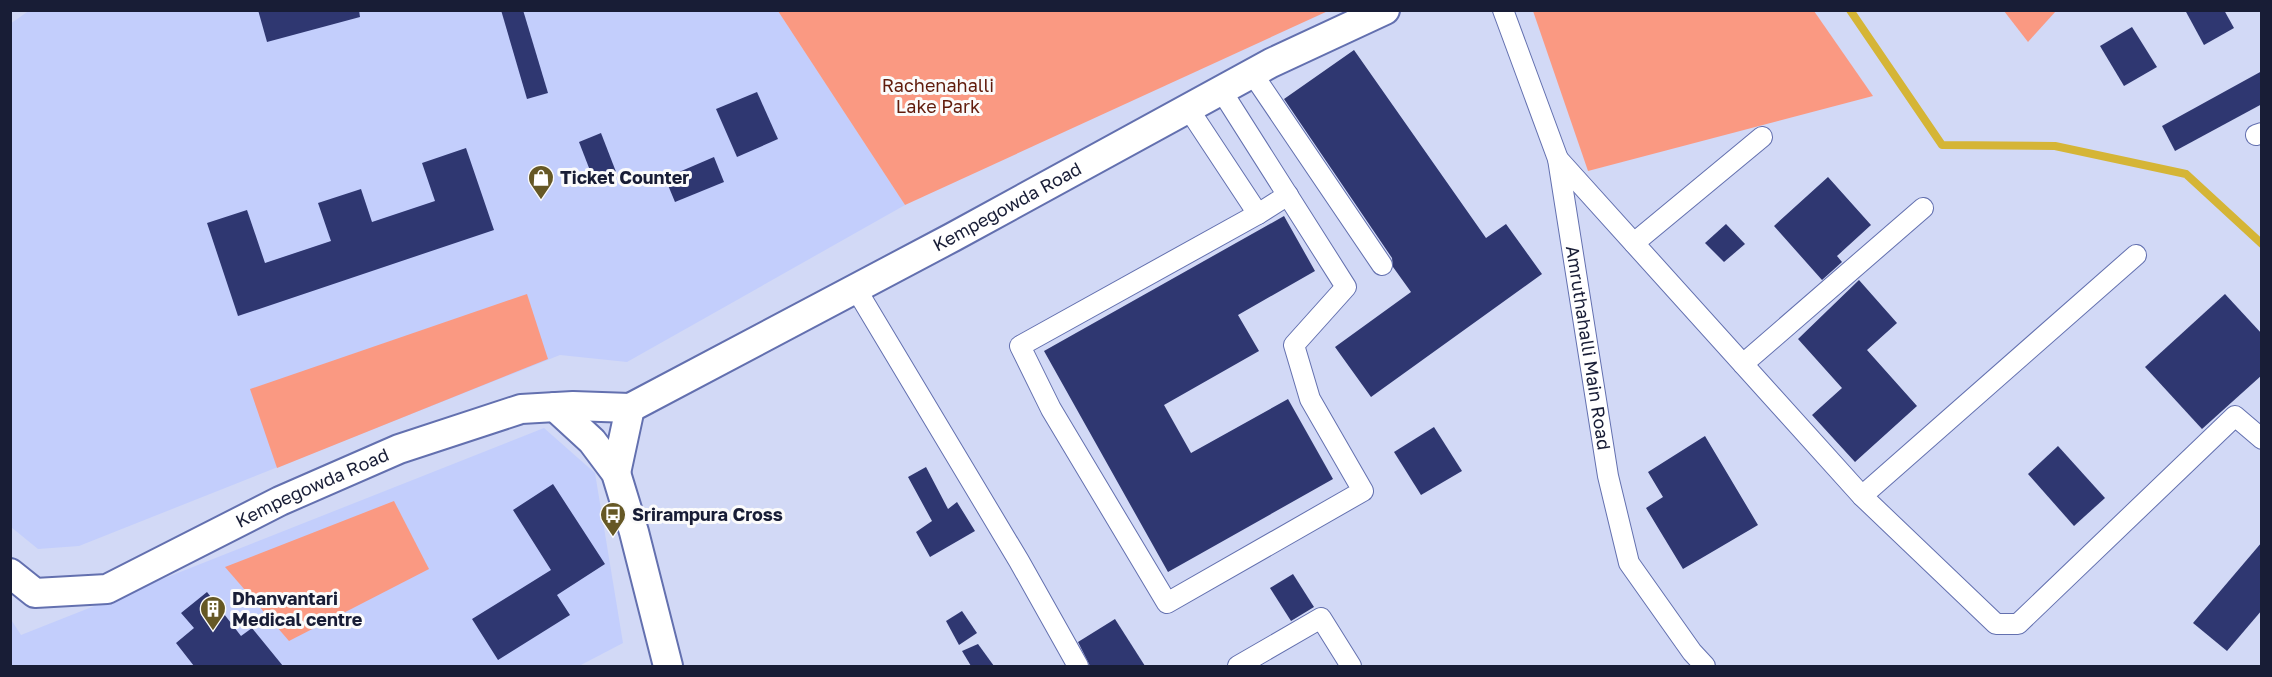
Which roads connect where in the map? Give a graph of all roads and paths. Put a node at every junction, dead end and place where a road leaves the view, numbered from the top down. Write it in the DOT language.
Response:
graph roads {
  1 [pos="1385,10"];
  2 [pos="1503,10"];
  3 [pos="1252,73"];
  4 [pos="1221,90"];
  5 [pos="1188,108"];
  6 [pos="1762,137"];
  7 [pos="1558,159"];
  8 [pos="1288,195"];
  9 [pos="1923,208"];
  10 [pos="1258,214"];
  11 [pos="1635,243"];
  12 [pos="2136,255"];
  13 [pos="1382,265"];
  14 [pos="856,289"];
  15 [pos="1743,364"];
  16 [pos="555,407"];
  17 [pos="630,408"];
  18 [pos="2262,439"];
  19 [pos="616,473"];
  20 [pos="1862,496"];
  21 [pos="10,573"];
  22 [pos="668,666"];
  23 [pos="1078,666"];
  24 [pos="1238,666"];
  25 [pos="1351,666"];
  26 [pos="1705,666"];
  1 -- 3 [label="street, Kempegowda Road"];
  2 -- 7 [label="street, Amruthahalli Main Road"];
  3 -- 4 [label="street, Kempegowda Road"];
  3 -- 13 [label="street"];
  4 -- 5 [label="street, Kempegowda Road"];
  4 -- 8 [label="street"];
  5 -- 10 [label="street"];
  5 -- 14 [label="street, Kempegowda Road"];
  6 -- 11 [label="street"];
  7 -- 11 [label="street"];
  7 -- 26 [label="street, Amruthahalli Main Road"];
  8 -- 10 [label="street"];
  8 -- 10 [label="street"];
  9 -- 15 [label="street"];
  11 -- 15 [label="street"];
  12 -- 20 [label="street"];
  14 -- 17 [label="street, Kempegowda Road"];
  14 -- 23 [label="street"];
  15 -- 20 [label="street"];
  16 -- 17 [label="street, Kempegowda Road"];
  16 -- 19 [label="street"];
  16 -- 21 [label="street, Kempegowda Road"];
  17 -- 19 [label="street"];
  18 -- 20 [label="street"];
  19 -- 22 [label="street"];
  24 -- 25 [label="street"];
}
